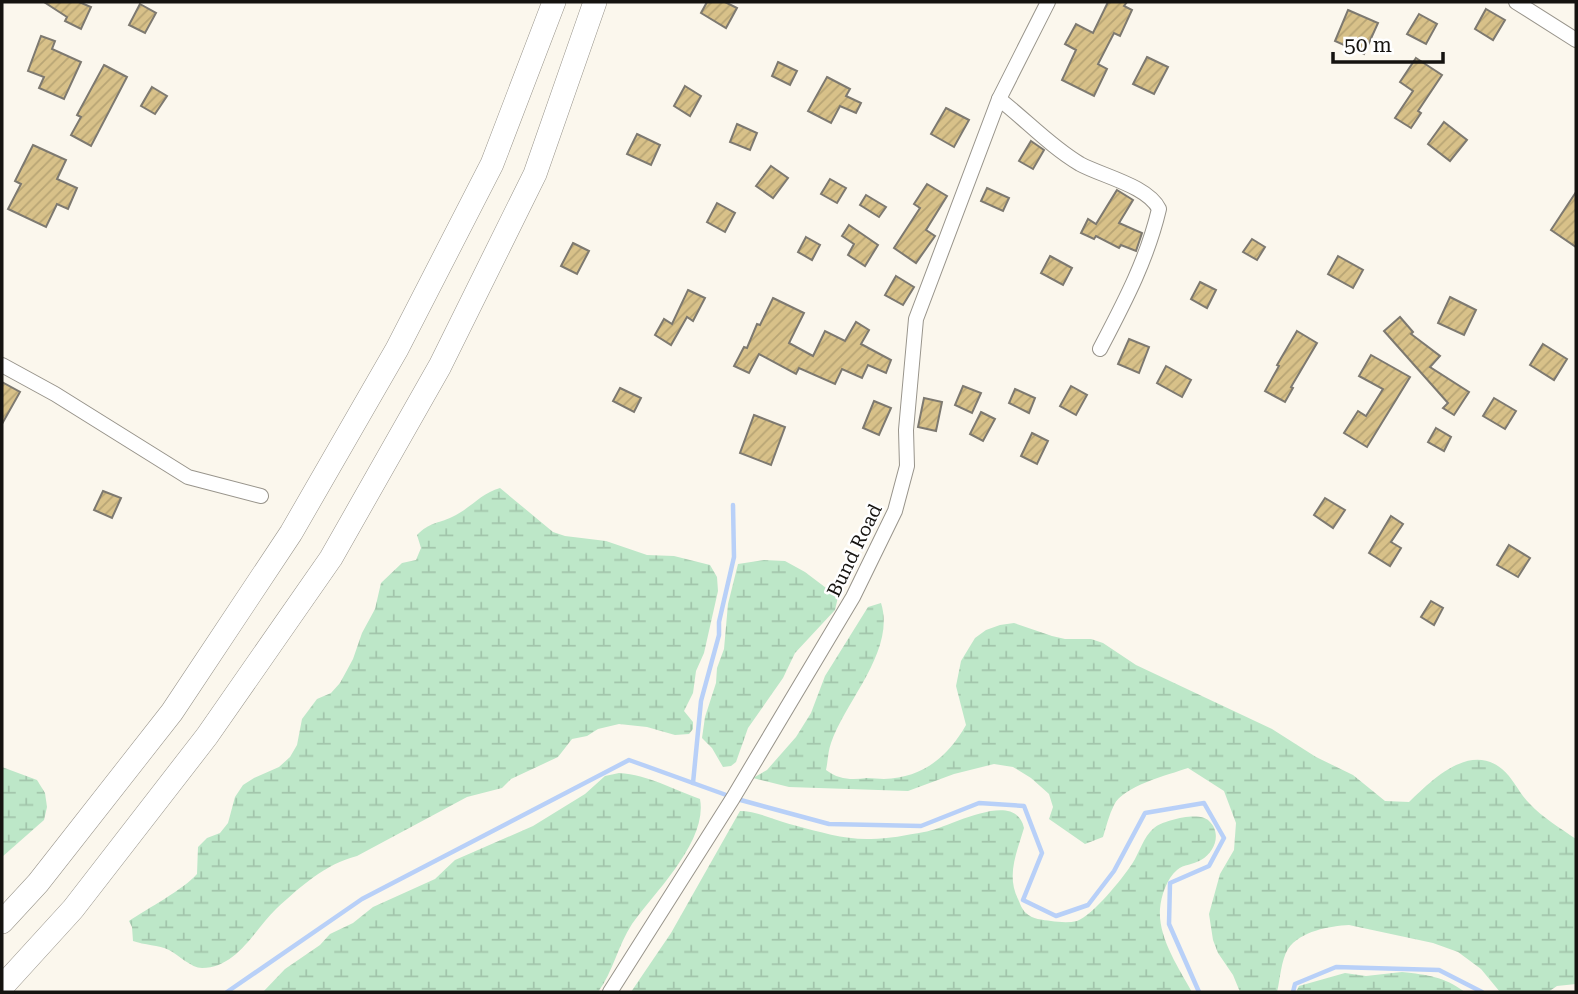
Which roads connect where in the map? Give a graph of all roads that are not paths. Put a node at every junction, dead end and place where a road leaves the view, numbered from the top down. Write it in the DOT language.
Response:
graph roads {
  1 [pos="554,2"];
  2 [pos="596,2"];
  3 [pos="1048,2"];
  4 [pos="1516,2"];
  5 [pos="1576,40"];
  6 [pos="999,99"];
  7 [pos="1100,349"];
  8 [pos="2,365"];
  9 [pos="261,496"];
  10 [pos="2,922"];
  11 [pos="2,987"];
  12 [pos="610,992"];
  1 -- 10 [label="highway"];
  2 -- 11 [label="highway"];
  3 -- 6 [label="street, Bund Road"];
  4 -- 5 [label="street"];
  6 -- 7 [label="street"];
  6 -- 12 [label="street, Bund Road"];
  8 -- 9 [label="street"];
}
